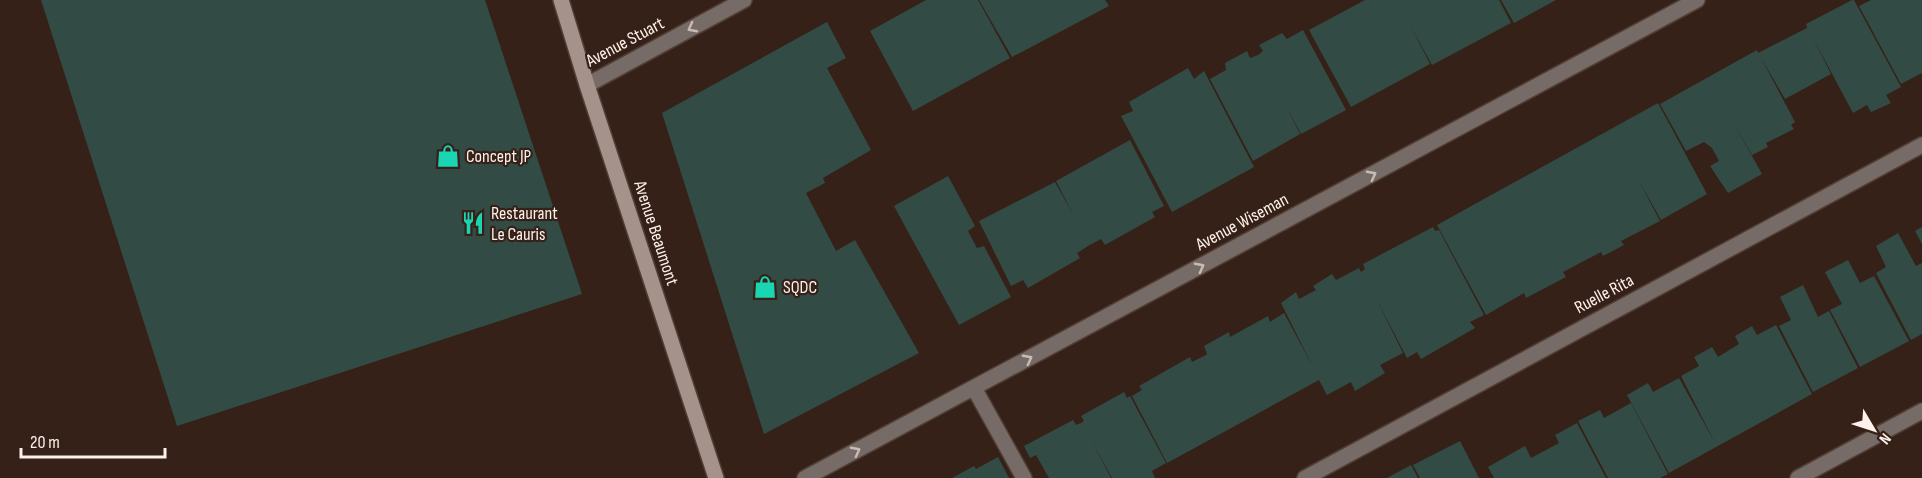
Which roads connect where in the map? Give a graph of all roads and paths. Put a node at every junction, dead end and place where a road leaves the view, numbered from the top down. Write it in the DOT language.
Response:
graph roads {
  1 [pos="561,0"];
  2 [pos="744,0"];
  3 [pos="1698,0"];
  4 [pos="587,85"];
  5 [pos="1922,145"];
  6 [pos="975,388"];
  7 [pos="1922,411"];
  8 [pos="716,478"];
  9 [pos="804,478"];
  10 [pos="1024,478"];
  11 [pos="1305,478"];
  12 [pos="1798,478"];
  1 -- 4 [label="street, Avenue Beaumont"];
  2 -- 4 [label="street, Avenue Stuart, one-way"];
  6 -- 3 [label="street, Avenue Wiseman, one-way"];
  4 -- 8 [label="street, Avenue Beaumont"];
  5 -- 11 [label="street, Ruelle Rita"];
  9 -- 6 [label="street, Avenue Wiseman, one-way"];
  6 -- 10 [label="street"];
  7 -- 12 [label="street"];
}
